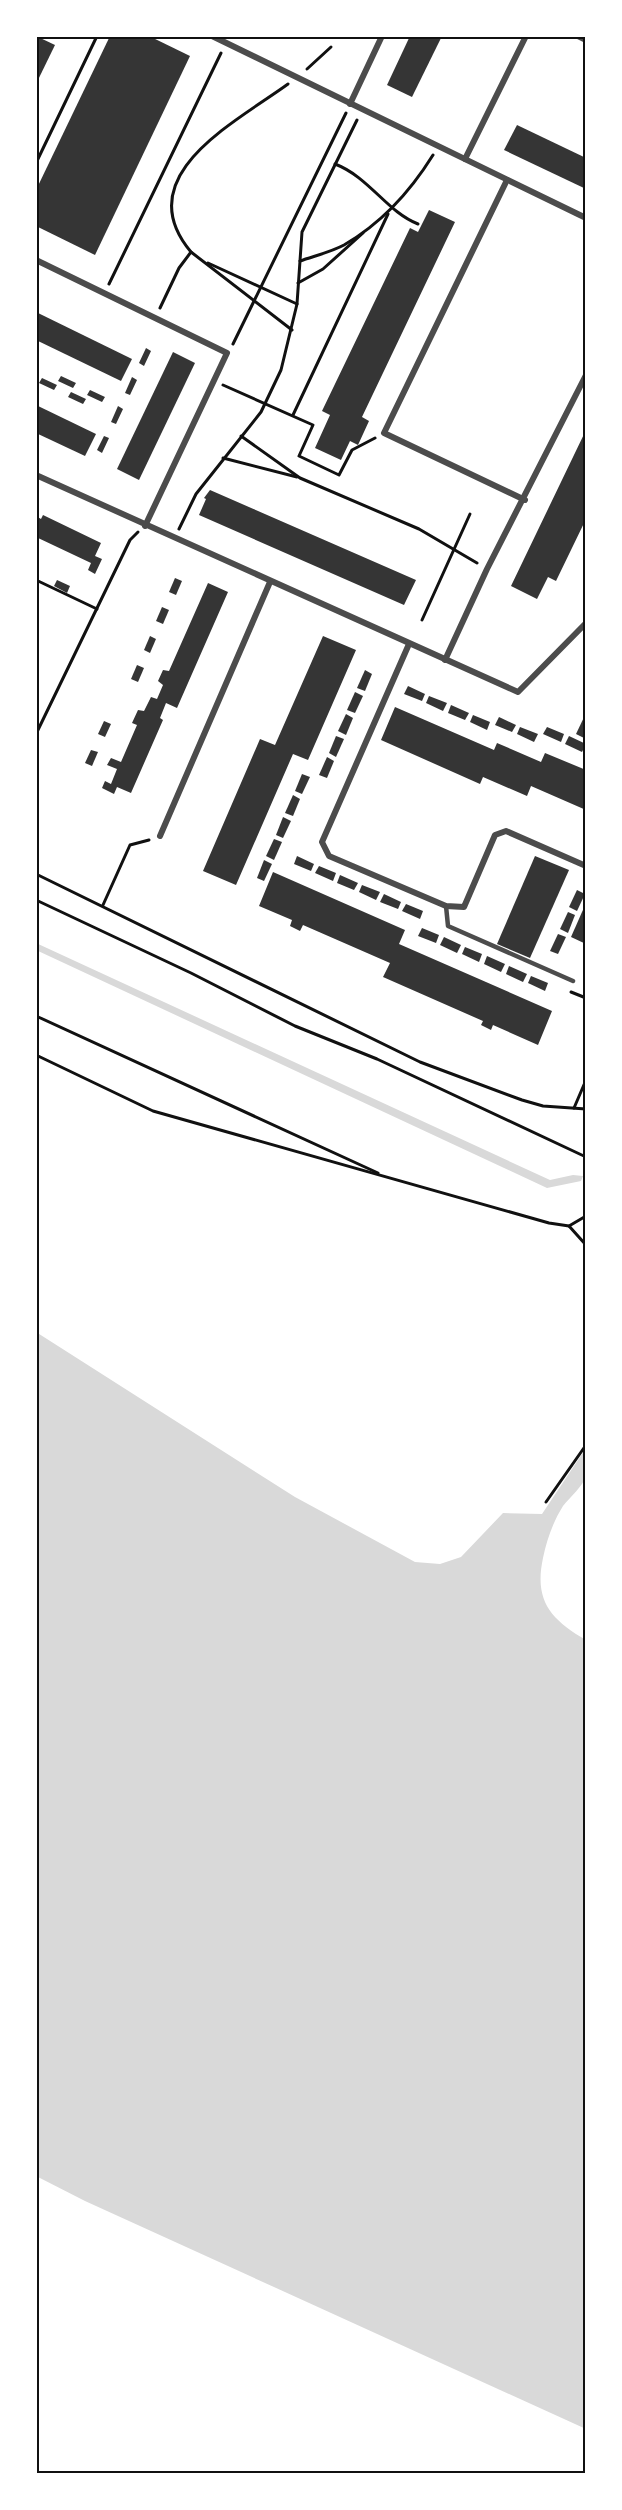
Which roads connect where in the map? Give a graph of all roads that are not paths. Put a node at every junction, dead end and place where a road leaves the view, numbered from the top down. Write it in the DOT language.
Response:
graph roads {
  1 [pos="212,36"];
  2 [pos="382,36"];
  3 [pos="526,36"];
  4 [pos="578,36"];
  5 [pos="586,40"];
  6 [pos="350,104"];
  7 [pos="465,159"];
  8 [pos="507,180"];
  9 [pos="586,218"];
  10 [pos="36,260"];
  11 [pos="586,375"];
  12 [pos="36,475"];
  13 [pos="525,500"];
  14 [pos="145,526"];
  15 [pos="270,582"];
  16 [pos="586,623"];
  17 [pos="408,644"];
  18 [pos="445,660"];
  19 [pos="160,836"];
  20 [pos="586,866"];
  21 [pos="446,906"];
  22 [pos="573,981"];
  1 -- 6 [label="street"];
  2 -- 6 [label="street"];
  3 -- 7 [label="street"];
  4 -- 5 [label="street"];
  6 -- 7 [label="street"];
  7 -- 8 [label="street"];
  8 -- 9 [label="street"];
  8 -- 13 [label="street"];
  10 -- 14 [label="street"];
  11 -- 13 [label="street"];
  12 -- 14 [label="street"];
  13 -- 18 [label="street"];
  14 -- 15 [label="street"];
  15 -- 17 [label="street"];
  15 -- 19 [label="street"];
  16 -- 18 [label="street"];
  17 -- 18 [label="street"];
  17 -- 21 [label="street"];
  20 -- 21 [label="street"];
  21 -- 22 [label="lane"];
}
